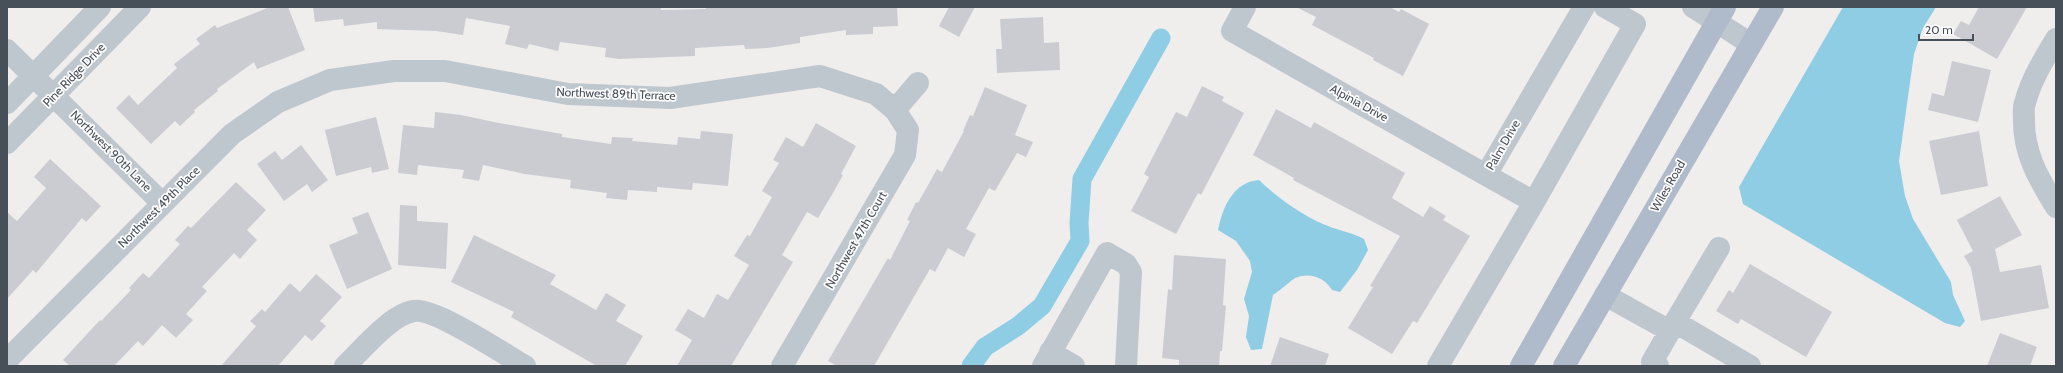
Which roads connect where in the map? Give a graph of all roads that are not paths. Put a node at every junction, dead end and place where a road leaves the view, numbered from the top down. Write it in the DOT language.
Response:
graph roads {
  1 [pos="100,7"];
  2 [pos="140,7"];
  3 [pos="1245,7"];
  4 [pos="1584,7"];
  5 [pos="1605,7"];
  6 [pos="1693,7"];
  7 [pos="1772,7"];
  8 [pos="1721,14"];
  9 [pos="2056,39"];
  10 [pos="1751,44"];
  11 [pos="7,50"];
  12 [pos="34,76"];
  13 [pos="330,80"];
  14 [pos="918,83"];
  15 [pos="55,96"];
  16 [pos="7,104"];
  17 [pos="896,110"];
  18 [pos="7,143"];
  19 [pos="1486,175"];
  20 [pos="1534,202"];
  21 [pos="162,203"];
  22 [pos="2056,206"];
  23 [pos="1719,248"];
  24 [pos="1605,295"];
  25 [pos="1672,326"];
  26 [pos="1047,359"];
  27 [pos="7,360"];
  28 [pos="1653,365"];
  29 [pos="345,366"];
  30 [pos="525,366"];
  31 [pos="782,366"];
  32 [pos="1074,366"];
  33 [pos="1126,366"];
  34 [pos="1438,366"];
  35 [pos="1520,366"];
  36 [pos="1564,366"];
  37 [pos="1750,366"];
  1 -- 12 [label="street"];
  2 -- 15 [label="street, Pine Ridge Drive"];
  3 -- 19 [label="street, Alpinia Drive"];
  4 -- 19 [label="street, Palm Drive"];
  5 -- 20 [label="street"];
  6 -- 8 [label="street"];
  7 -- 10 [label="main road, Wiles Road"];
  8 -- 10 [label="street"];
  8 -- 35 [label="main road"];
  9 -- 22 [label="street"];
  10 -- 24 [label="main road, Wiles Road"];
  11 -- 12 [label="street, Northwest 90th Lane"];
  12 -- 15 [label="street, Northwest 90th Lane"];
  12 -- 16 [label="street"];
  13 -- 17 [label="street, Northwest 89th Terrace"];
  13 -- 21 [label="street, Northwest 49th Place"];
  14 -- 17 [label="street"];
  15 -- 18 [label="street, Pine Ridge Drive"];
  15 -- 21 [label="street, Northwest 90th Lane"];
  17 -- 31 [label="street, Northwest 47th Court"];
  19 -- 20 [label="street, Palm Drive"];
  20 -- 34 [label="street"];
  21 -- 27 [label="street, Northwest 49th Place"];
  23 -- 25 [label="street"];
  24 -- 25 [label="street"];
  24 -- 36 [label="main road, Wiles Road"];
  25 -- 28 [label="street"];
  25 -- 37 [label="street"];
  26 -- 32 [label="street"];
  26 -- 33 [label="street"];
  29 -- 30 [label="street"];
}
